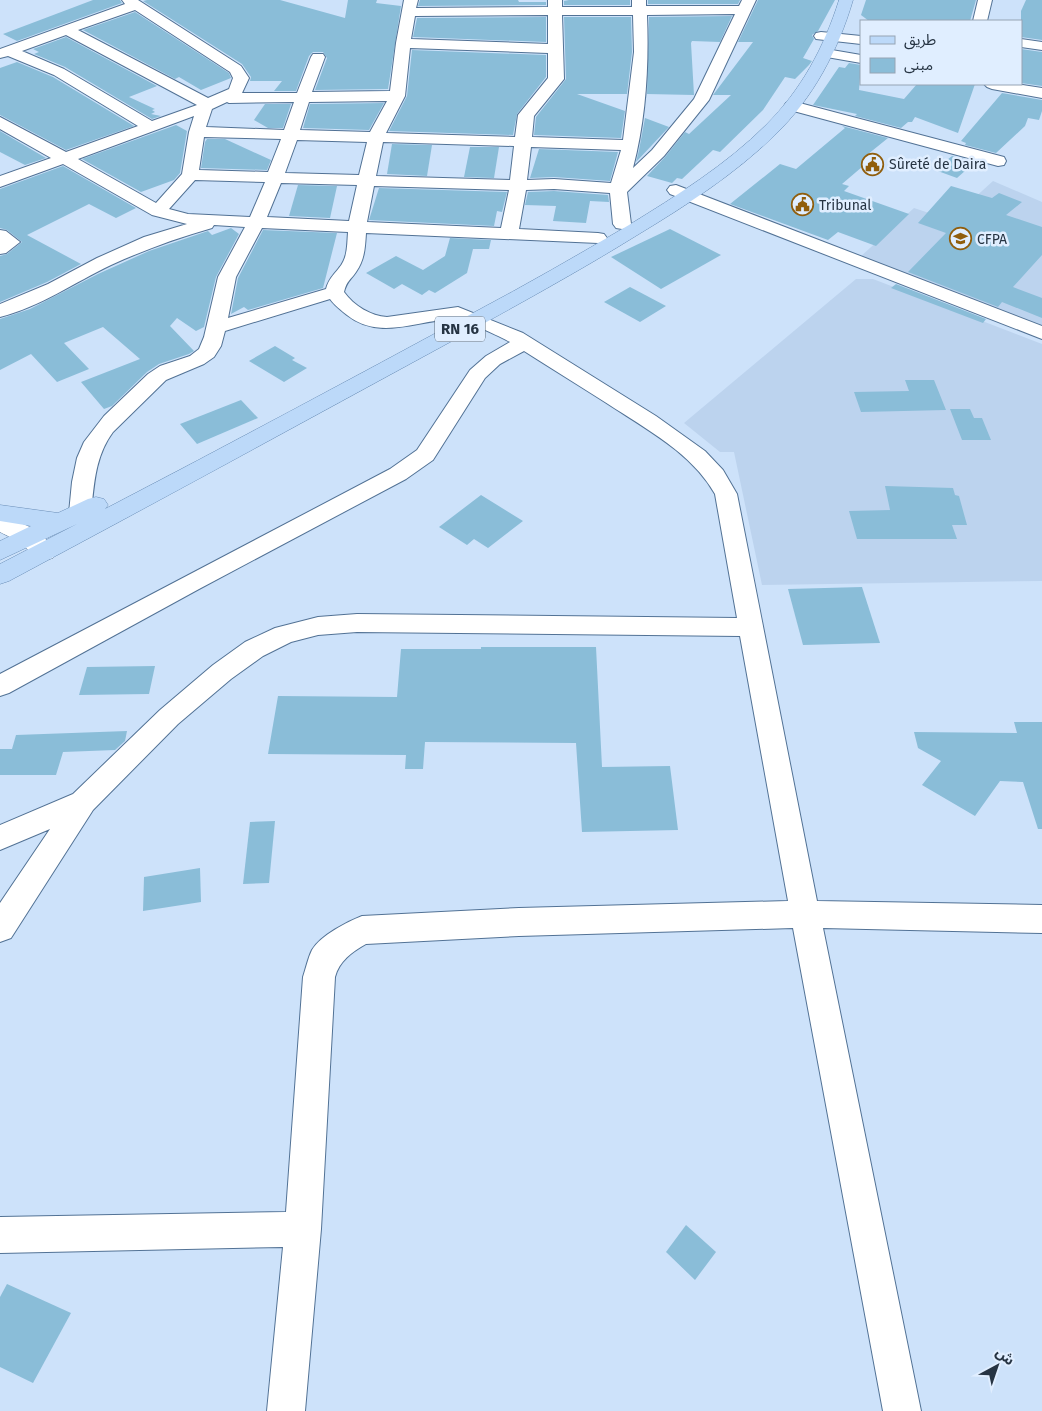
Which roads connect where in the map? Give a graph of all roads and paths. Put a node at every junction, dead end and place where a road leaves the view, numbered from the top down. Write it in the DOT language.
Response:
graph roads {
  1 [pos="837,0"];
  2 [pos="846,0"];
  3 [pos="985,0"];
  4 [pos="132,3"];
  5 [pos="747,5"];
  6 [pos="411,6"];
  7 [pos="555,6"];
  8 [pos="639,6"];
  9 [pos="980,20"];
  10 [pos="67,30"];
  11 [pos="860,40"];
  12 [pos="827,42"];
  13 [pos="403,43"];
  14 [pos="1022,43"];
  15 [pos="1042,46"];
  16 [pos="556,49"];
  17 [pos="4,52"];
  18 [pos="318,57"];
  19 [pos="860,59"];
  20 [pos="998,85"];
  21 [pos="1042,93"];
  22 [pos="397,96"];
  23 [pos="302,97"];
  24 [pos="229,98"];
  25 [pos="206,105"];
  26 [pos="792,106"];
  27 [pos="0,122"];
  28 [pos="150,127"];
  29 [pos="197,132"];
  30 [pos="292,134"];
  31 [pos="376,136"];
  32 [pos="524,141"];
  33 [pos="631,145"];
  34 [pos="66,159"];
  35 [pos="998,162"];
  36 [pos="190,175"];
  37 [pos="275,176"];
  38 [pos="367,180"];
  39 [pos="0,182"];
  40 [pos="518,185"];
  41 [pos="618,190"];
  42 [pos="682,193"];
  43 [pos="164,213"];
  44 [pos="216,222"];
  45 [pos="256,223"];
  46 [pos="622,224"];
  47 [pos="357,227"];
  48 [pos="0,234"];
  49 [pos="509,234"];
  50 [pos="598,238"];
  51 [pos="150,241"];
  52 [pos="0,249"];
  53 [pos="335,292"];
  54 [pos="0,310"];
  55 [pos="466,317"];
  56 [pos="215,328"];
  57 [pos="1042,333"];
  58 [pos="525,342"];
  59 [pos="0,513"];
  60 [pos="69,518"];
  61 [pos="0,522"];
  62 [pos="37,545"];
  63 [pos="0,552"];
  64 [pos="0,575"];
  65 [pos="751,627"];
  66 [pos="0,686"];
  67 [pos="82,802"];
  68 [pos="0,838"];
  69 [pos="805,914"];
  70 [pos="1042,919"];
  71 [pos="0,928"];
  72 [pos="303,1229"];
  73 [pos="0,1235"];
  74 [pos="286,1411"];
  75 [pos="902,1411"];
  1 -- 12 [label="main road, RN 16"];
  2 -- 12 [label="main road, RN 16"];
  3 -- 9 [label="street"];
  4 -- 10 [label="street"];
  4 -- 24 [label="street"];
  5 -- 8 [label="street"];
  5 -- 41 [label="street"];
  6 -- 7 [label="street"];
  6 -- 13 [label="street"];
  7 -- 8 [label="street"];
  7 -- 16 [label="street"];
  8 -- 33 [label="street"];
  10 -- 17 [label="street"];
  10 -- 25 [label="street"];
  11 -- 12 [label="street"];
  12 -- 19 [label="street"];
  12 -- 26 [label="main road, RN 16"];
  12 -- 42 [label="main road, RN 16"];
  13 -- 16 [label="street"];
  13 -- 22 [label="street"];
  14 -- 15 [label="street"];
  16 -- 32 [label="street"];
  17 -- 28 [label="street"];
  18 -- 23 [label="street"];
  20 -- 21 [label="street"];
  22 -- 23 [label="street"];
  22 -- 31 [label="street"];
  23 -- 24 [label="street"];
  23 -- 30 [label="street"];
  24 -- 25 [label="street"];
  25 -- 28 [label="street"];
  25 -- 29 [label="street"];
  26 -- 35 [label="street"];
  26 -- 42 [label="main road, RN 16"];
  27 -- 34 [label="street"];
  28 -- 34 [label="street"];
  29 -- 30 [label="street"];
  29 -- 36 [label="street"];
  30 -- 31 [label="street"];
  30 -- 37 [label="street"];
  31 -- 32 [label="street"];
  31 -- 38 [label="street"];
  32 -- 33 [label="street"];
  32 -- 40 [label="street"];
  33 -- 41 [label="street"];
  34 -- 39 [label="street"];
  34 -- 43 [label="street"];
  36 -- 37 [label="street"];
  36 -- 43 [label="street"];
  37 -- 38 [label="street"];
  37 -- 45 [label="street"];
  38 -- 40 [label="street"];
  38 -- 47 [label="street"];
  40 -- 41 [label="street"];
  40 -- 49 [label="street"];
  41 -- 46 [label="street"];
  42 -- 46 [label="main road, RN 16"];
  42 -- 55 [label="main road, RN 16"];
  42 -- 57 [label="street"];
  43 -- 44 [label="street"];
  43 -- 51 [label="street"];
  44 -- 45 [label="street"];
  44 -- 51 [label="street"];
  45 -- 47 [label="street"];
  45 -- 56 [label="street"];
  46 -- 50 [label="main road, RN 16"];
  47 -- 49 [label="street"];
  47 -- 53 [label="street"];
  48 -- 52 [label="street"];
  49 -- 50 [label="street"];
  50 -- 55 [label="main road, RN 16"];
  51 -- 54 [label="street"];
  53 -- 55 [label="street"];
  53 -- 56 [label="street"];
  55 -- 58 [label="street"];
  55 -- 60 [label="main road, RN 16"];
  55 -- 62 [label="main road, RN 16"];
  56 -- 60 [label="street"];
  58 -- 65 [label="street"];
  58 -- 66 [label="street"];
  59 -- 60 [label="main road"];
  60 -- 62 [label="main road, RN 16"];
  61 -- 62 [label="street"];
  62 -- 63 [label="main road, RN 16"];
  62 -- 64 [label="main road, RN 16"];
  65 -- 67 [label="street"];
  65 -- 69 [label="street"];
  67 -- 68 [label="street"];
  67 -- 71 [label="street"];
  69 -- 70 [label="street"];
  69 -- 72 [label="street"];
  69 -- 75 [label="street"];
  72 -- 73 [label="street"];
  72 -- 74 [label="street"];
}
